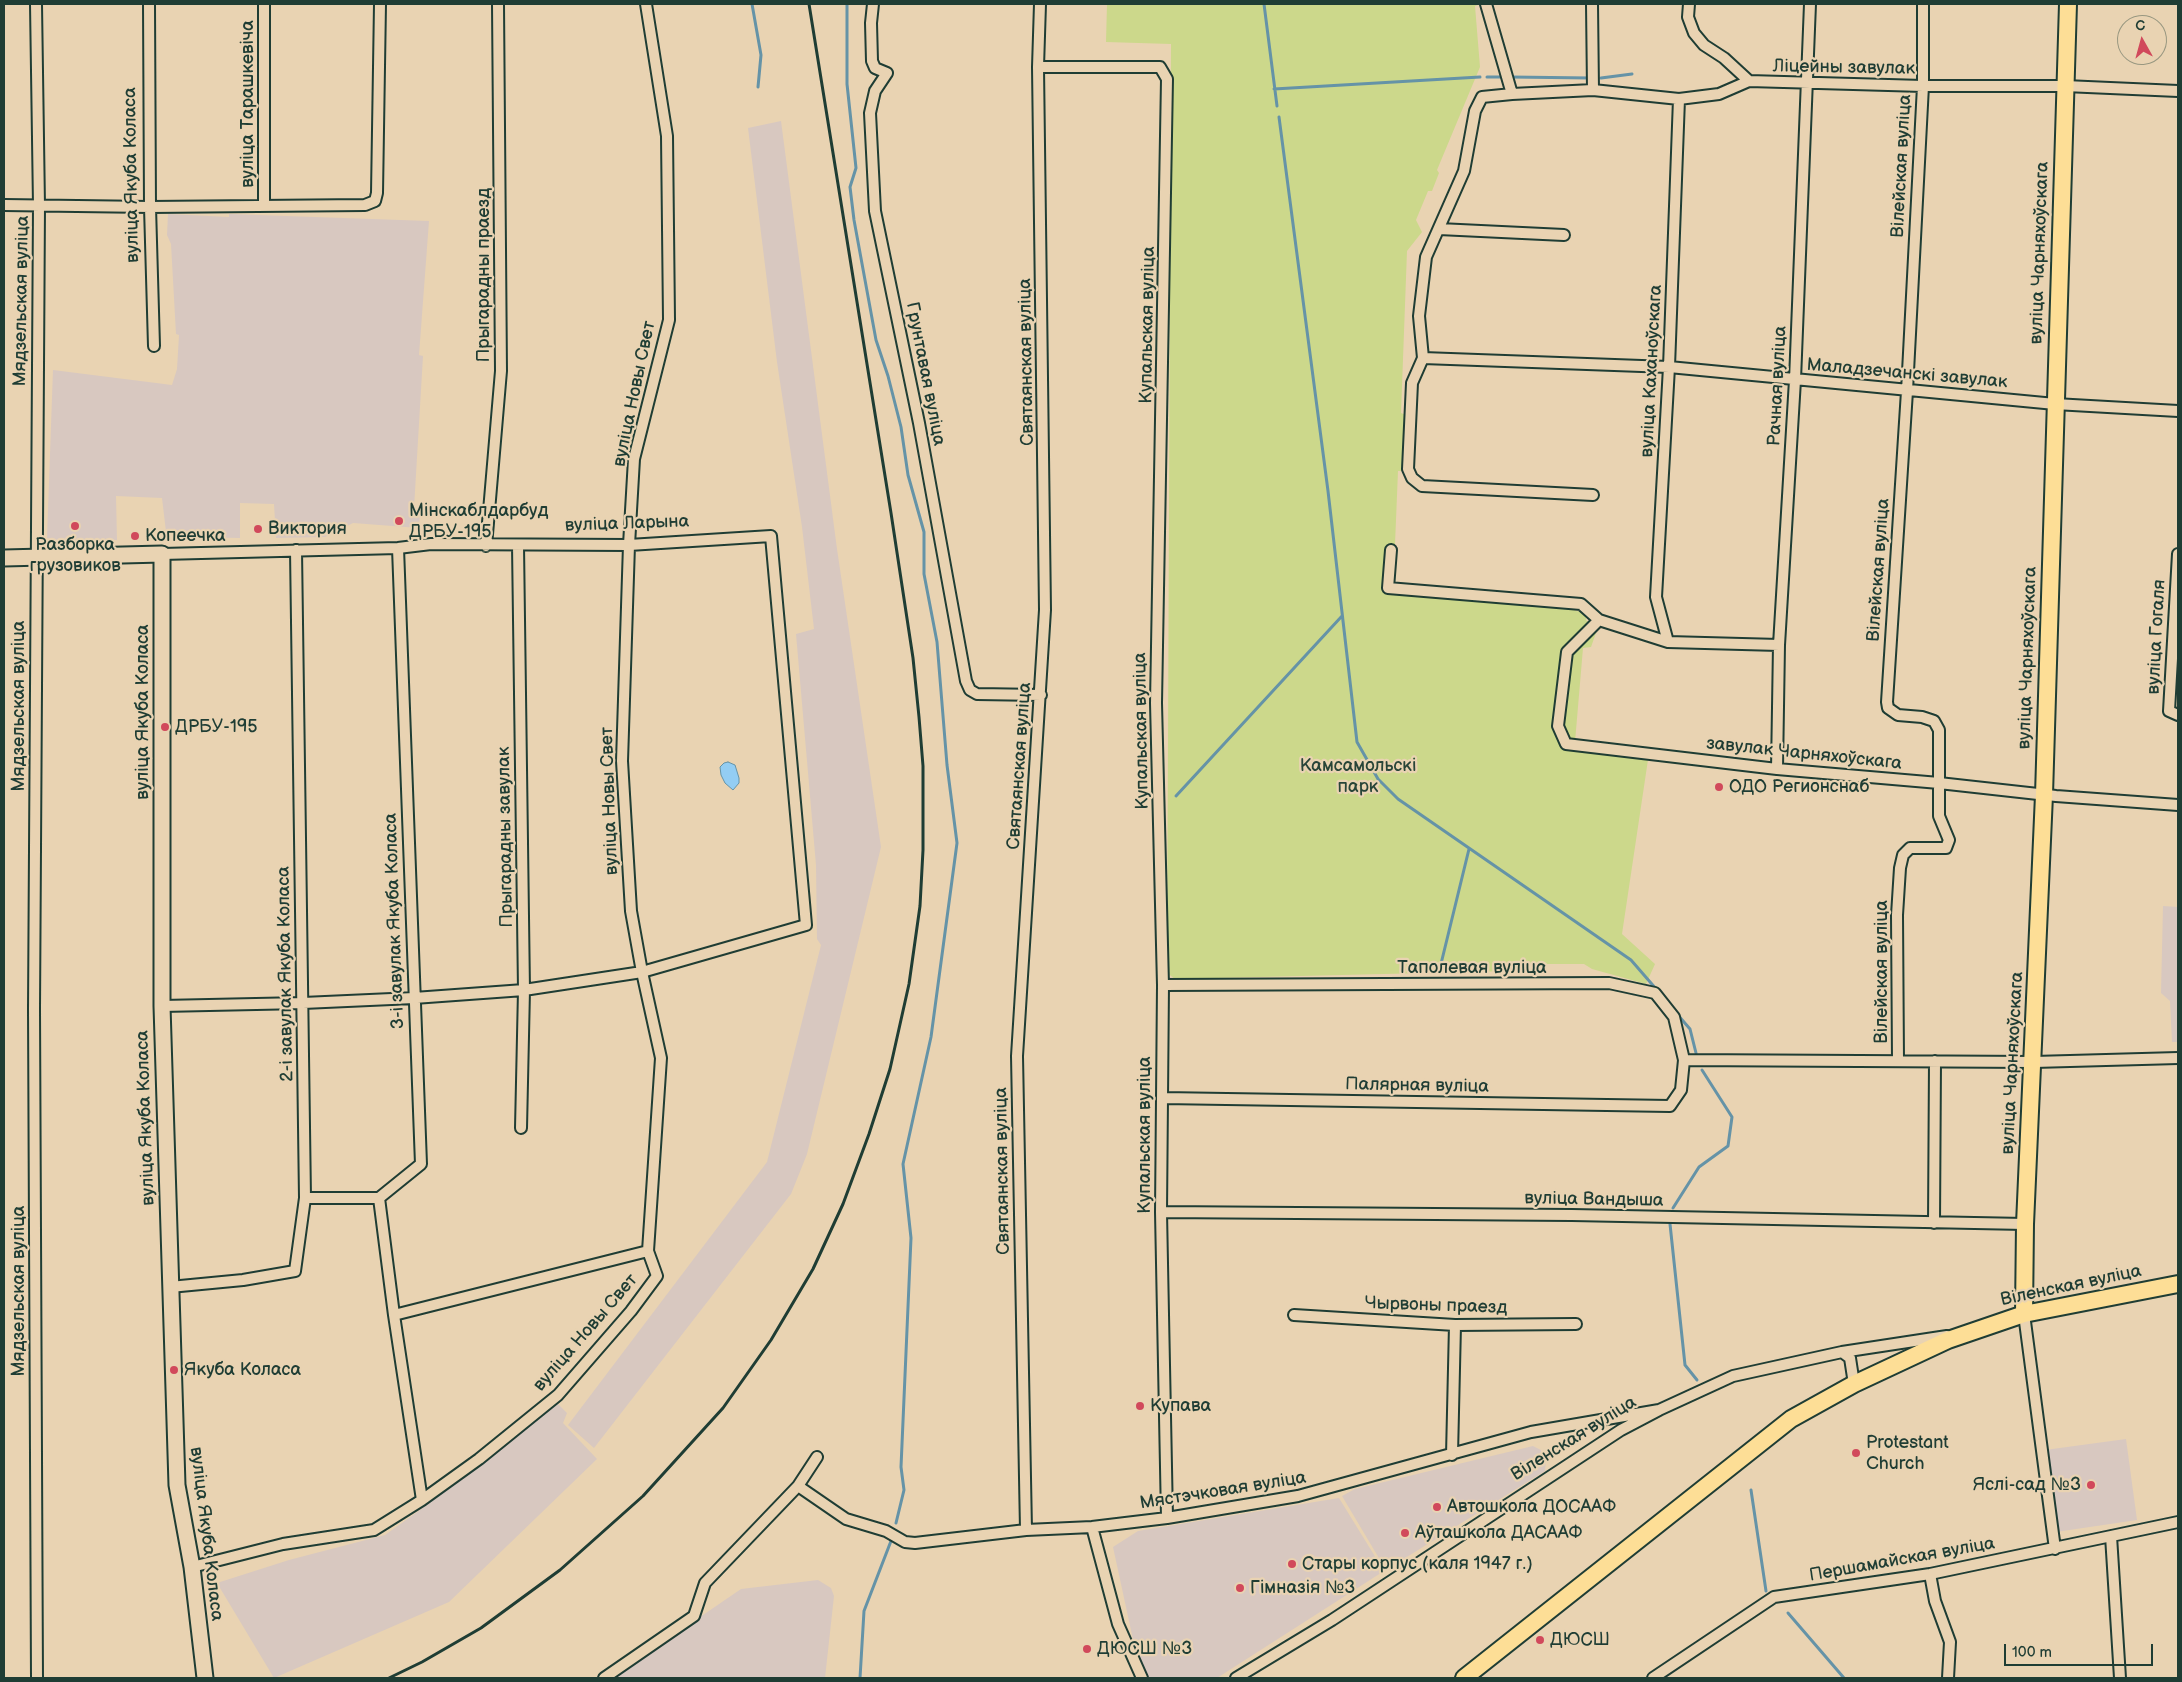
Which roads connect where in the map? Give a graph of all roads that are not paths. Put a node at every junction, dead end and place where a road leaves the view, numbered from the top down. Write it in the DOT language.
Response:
graph roads {
  1 [pos="36,4"];
  2 [pos="150,4"];
  3 [pos="264,4"];
  4 [pos="380,4"];
  5 [pos="498,4"];
  6 [pos="646,4"];
  7 [pos="873,4"];
  8 [pos="1040,4"];
  9 [pos="1486,4"];
  10 [pos="1592,4"];
  11 [pos="1689,4"];
  12 [pos="1810,4"];
  13 [pos="1923,4"];
  14 [pos="2068,4"];
  15 [pos="1038,67"];
  16 [pos="1749,81"];
  17 [pos="1807,84"];
  18 [pos="1923,86"];
  19 [pos="2065,86"];
  20 [pos="1593,90"];
  21 [pos="2178,91"];
  22 [pos="1512,94"];
  23 [pos="1679,99"];
  24 [pos="4,205"];
  25 [pos="264,205"];
  26 [pos="39,206"];
  27 [pos="150,207"];
  28 [pos="1439,229"];
  29 [pos="1564,235"];
  30 [pos="154,346"];
  31 [pos="1423,358"];
  32 [pos="1669,367"];
  33 [pos="1795,380"];
  34 [pos="1907,391"];
  35 [pos="2055,404"];
  36 [pos="2178,411"];
  37 [pos="1593,495"];
  38 [pos="518,545"];
  39 [pos="629,545"];
  40 [pos="486,546"];
  41 [pos="398,548"];
  42 [pos="296,550"];
  43 [pos="1391,550"];
  44 [pos="162,554"];
  45 [pos="2178,554"];
  46 [pos="36,557"];
  47 [pos="4,558"];
  48 [pos="1599,620"];
  49 [pos="1668,642"];
  50 [pos="1779,645"];
  51 [pos="1041,695"];
  52 [pos="2178,716"];
  53 [pos="1777,770"];
  54 [pos="1939,782"];
  55 [pos="2044,795"];
  56 [pos="2178,805"];
  57 [pos="642,972"];
  58 [pos="1163,985"];
  59 [pos="524,990"];
  60 [pos="414,998"];
  61 [pos="303,1003"];
  62 [pos="162,1006"];
  63 [pos="2178,1058"];
  64 [pos="1684,1060"];
  65 [pos="1898,1060"];
  66 [pos="1935,1061"];
  67 [pos="2034,1062"];
  68 [pos="1163,1098"];
  69 [pos="1670,1106"];
  70 [pos="521,1128"];
  71 [pos="305,1198"];
  72 [pos="380,1198"];
  73 [pos="1161,1212"];
  74 [pos="1934,1223"];
  75 [pos="2025,1224"];
  76 [pos="648,1251"];
  77 [pos="2178,1284"];
  78 [pos="170,1287"];
  79 [pos="2024,1314"];
  80 [pos="1294,1315"];
  81 [pos="394,1316"];
  82 [pos="1576,1324"];
  83 [pos="1455,1326"];
  84 [pos="1973,1331"];
  85 [pos="1842,1352"];
  86 [pos="1854,1384"];
  87 [pos="1659,1410"];
  88 [pos="1615,1416"];
  89 [pos="1620,1430"];
  90 [pos="1452,1455"];
  91 [pos="817,1457"];
  92 [pos="798,1486"];
  93 [pos="422,1500"];
  94 [pos="1167,1518"];
  95 [pos="2178,1522"];
  96 [pos="1092,1527"];
  97 [pos="1026,1530"];
  98 [pos="2111,1536"];
  99 [pos="2055,1549"];
  100 [pos="192,1567"];
  101 [pos="1930,1574"];
  102 [pos="37,1678"];
  103 [pos="205,1678"];
  104 [pos="604,1678"];
  105 [pos="1142,1678"];
  106 [pos="1236,1678"];
  107 [pos="1464,1678"];
  108 [pos="1653,1678"];
  109 [pos="1948,1678"];
  110 [pos="2120,1678"];
  1 -- 26 [label="street, Мядзельская вуліца"];
  2 -- 27 [label="street, вуліца Якуба Коласа"];
  3 -- 25 [label="street, вуліца Тарашкевіча"];
  4 -- 25 [label="street"];
  5 -- 40 [label="street, Прыгарадны праезд"];
  6 -- 39 [label="street, вуліца Новы Свет"];
  7 -- 51 [label="street, Грунтавая вуліца"];
  8 -- 15 [label="street, Святаянская вуліца"];
  9 -- 22 [label="street"];
  10 -- 20 [label="street"];
  11 -- 16 [label="street"];
  12 -- 17 [label="street, Рачная вуліца"];
  13 -- 18 [label="street, Вілейская вуліца"];
  14 -- 19 [label="main road, вуліца Чарняхоўскага"];
  15 -- 51 [label="street, Святаянская вуліца"];
  15 -- 58 [label="street, Купальская вуліца"];
  16 -- 17 [label="street, Ліцейны завулак"];
  16 -- 23 [label="street, Ліцейны завулак"];
  17 -- 18 [label="street, Ліцейны завулак"];
  17 -- 33 [label="street, Рачная вуліца"];
  18 -- 19 [label="street, Ліцейны завулак"];
  18 -- 34 [label="street, Вілейская вуліца"];
  19 -- 21 [label="street, Ліцейны завулак"];
  19 -- 35 [label="main road, вуліца Чарняхоўскага"];
  20 -- 22 [label="street, Ліцейны завулак"];
  20 -- 23 [label="street, Ліцейны завулак"];
  22 -- 28 [label="street, Ліцейны завулак"];
  23 -- 32 [label="street, вуліца Каханоўскага"];
  24 -- 26 [label="street"];
  25 -- 27 [label="street"];
  26 -- 27 [label="street"];
  26 -- 46 [label="street, Мядзельская вуліца"];
  27 -- 30 [label="street, вуліца Якуба Коласа"];
  28 -- 29 [label="street"];
  28 -- 31 [label="street"];
  31 -- 32 [label="street, Маладзечанскі завулак"];
  31 -- 37 [label="street"];
  32 -- 33 [label="street, Маладзечанскі завулак"];
  32 -- 49 [label="street, вуліца Каханоўскага"];
  33 -- 34 [label="street, Маладзечанскі завулак"];
  33 -- 50 [label="street, Рачная вуліца"];
  34 -- 35 [label="street, Маладзечанскі завулак"];
  34 -- 54 [label="street, Вілейская вуліца"];
  35 -- 36 [label="street, Маладзечанскі завулак"];
  35 -- 55 [label="main road, вуліца Чарняхоўскага"];
  38 -- 39 [label="street, вуліца Ларына"];
  38 -- 40 [label="street, вуліца Ларына"];
  38 -- 59 [label="street, Прыгарадны завулак"];
  39 -- 57 [label="street, вуліца Новы Свет"];
  39 -- 57 [label="street, вуліца Ларына"];
  40 -- 41 [label="street, вуліца Ларына"];
  41 -- 42 [label="street, вуліца Ларына"];
  41 -- 60 [label="street, 3-і завулак Якуба Коласа"];
  42 -- 44 [label="street, вуліца Ларына"];
  42 -- 61 [label="street, 2-і завулак Якуба Коласа"];
  43 -- 48 [label="street"];
  44 -- 46 [label="street, вуліца Ларына"];
  44 -- 62 [label="street, вуліца Якуба Коласа"];
  45 -- 52 [label="street, вуліца Гогаля"];
  46 -- 47 [label="street, вуліца Ларына"];
  46 -- 102 [label="street, Мядзельская вуліца"];
  48 -- 49 [label="street"];
  48 -- 53 [label="street, завулак Чарняхоўскага"];
  49 -- 50 [label="street"];
  50 -- 53 [label="street, Рачная вуліца"];
  51 -- 97 [label="street, Святаянская вуліца"];
  53 -- 54 [label="street, завулак Чарняхоўскага"];
  54 -- 55 [label="street, завулак Чарняхоўскага"];
  54 -- 65 [label="street, Вілейская вуліца"];
  55 -- 56 [label="street, завулак Чарняхоўскага"];
  55 -- 67 [label="main road, вуліца Чарняхоўскага"];
  57 -- 59 [label="street"];
  57 -- 76 [label="street, вуліца Новы Свет"];
  58 -- 64 [label="street, Таполевая вуліца"];
  58 -- 68 [label="street, Купальская вуліца"];
  59 -- 60 [label="street"];
  59 -- 70 [label="street, Прыгарадны завулак"];
  60 -- 61 [label="street"];
  60 -- 72 [label="street, 3-і завулак Якуба Коласа"];
  61 -- 62 [label="street"];
  61 -- 71 [label="street, 2-і завулак Якуба Коласа"];
  62 -- 78 [label="street, вуліца Якуба Коласа"];
  63 -- 67 [label="street"];
  64 -- 65 [label="street"];
  64 -- 69 [label="street, Таполевая вуліца"];
  65 -- 66 [label="street"];
  66 -- 67 [label="street"];
  66 -- 74 [label="street"];
  67 -- 75 [label="main road, вуліца Чарняхоўскага"];
  68 -- 69 [label="street, Палярная вуліца"];
  68 -- 73 [label="street, Купальская вуліца"];
  71 -- 72 [label="street"];
  71 -- 78 [label="street, 2-і завулак Якуба Коласа"];
  72 -- 81 [label="street"];
  73 -- 74 [label="street, вуліца Вандыша"];
  73 -- 94 [label="street, Купальская вуліца"];
  74 -- 75 [label="street, вуліца Вандыша"];
  75 -- 79 [label="main road, вуліца Чарняхоўскага"];
  76 -- 81 [label="street, вуліца Новы Свет"];
  76 -- 93 [label="street, вуліца Новы Свет"];
  77 -- 79 [label="main road, Віленская вуліца"];
  78 -- 100 [label="street, вуліца Якуба Коласа"];
  79 -- 84 [label="main road, Віленская вуліца"];
  79 -- 99 [label="street"];
  80 -- 83 [label="street, Чырвоны праезд"];
  81 -- 93 [label="street"];
  82 -- 83 [label="street, Чырвоны праезд"];
  83 -- 90 [label="street"];
  84 -- 85 [label="street, Віленская вуліца"];
  84 -- 86 [label="main road, Віленская вуліца"];
  85 -- 86 [label="street"];
  85 -- 87 [label="street, Віленская вуліца"];
  86 -- 107 [label="main road, Віленская вуліца"];
  87 -- 88 [label="street, Мястэчковая вуліца"];
  87 -- 89 [label="street, Віленская вуліца"];
  88 -- 89 [label="street"];
  88 -- 90 [label="street, Мястэчковая вуліца"];
  89 -- 106 [label="street, Віленская вуліца"];
  90 -- 94 [label="street, Мястэчковая вуліца"];
  91 -- 92 [label="street"];
  92 -- 97 [label="street, Мястэчковая вуліца"];
  92 -- 104 [label="street"];
  93 -- 100 [label="street, вуліца Новы Свет"];
  94 -- 96 [label="street, Мястэчковая вуліца"];
  95 -- 98 [label="street, Першамайская вуліца"];
  96 -- 97 [label="street, Мястэчковая вуліца"];
  96 -- 105 [label="street"];
  98 -- 99 [label="street, Першамайская вуліца"];
  98 -- 110 [label="street"];
  99 -- 101 [label="street, Першамайская вуліца"];
  100 -- 103 [label="street, вуліца Якуба Коласа"];
  101 -- 108 [label="street, Першамайская вуліца"];
  101 -- 109 [label="street"];
}
